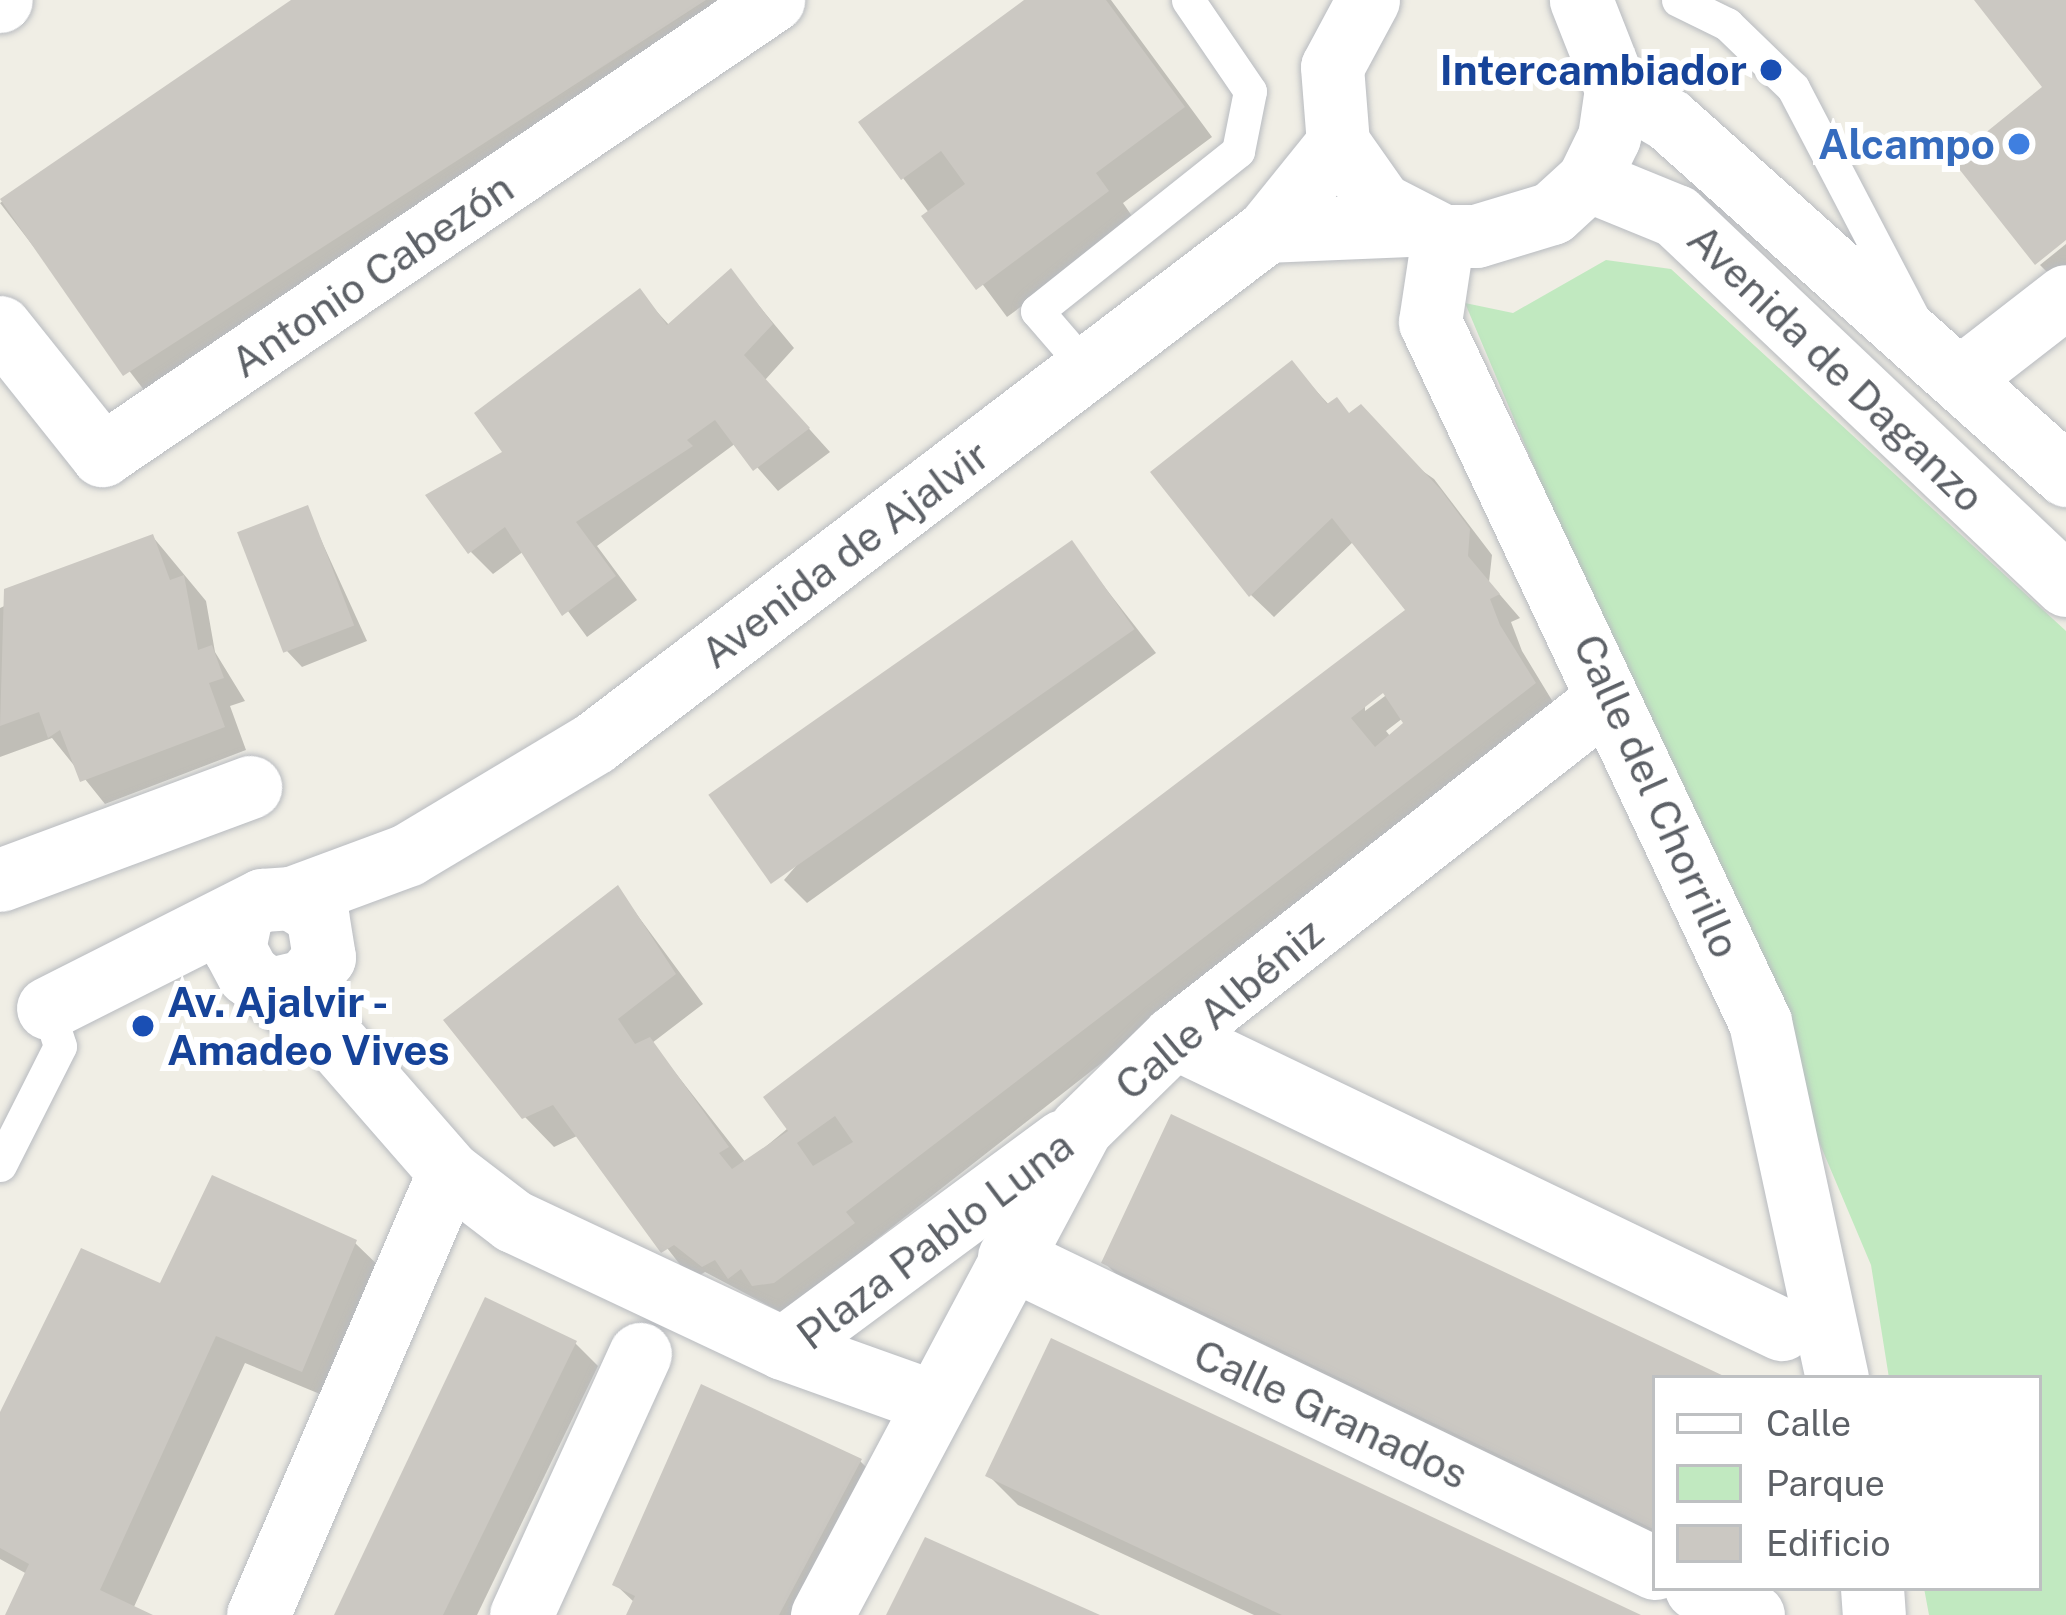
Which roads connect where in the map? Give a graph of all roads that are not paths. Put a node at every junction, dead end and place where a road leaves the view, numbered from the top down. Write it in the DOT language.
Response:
graph roads {
  1 [pos="773,0"];
  2 [pos="1188,0"];
  3 [pos="1304,0"];
  4 [pos="1368,0"];
  5 [pos="1581,0"];
  6 [pos="1678,0"];
  7 [pos="1332,68"];
  8 [pos="1616,89"];
  9 [pos="1338,143"];
  10 [pos="1588,180"];
  11 [pos="1428,230"];
  12 [pos="1267,231"];
  13 [pos="2066,296"];
  14 [pos="0,327"];
  15 [pos="1944,365"];
  16 [pos="1088,370"];
  17 [pos="2066,475"];
  18 [pos="2066,585"];
  19 [pos="1605,700"];
  20 [pos="250,787"];
  21 [pos="0,880"];
  22 [pos="284,947"];
  23 [pos="24,1014"];
  24 [pos="1174,1037"];
  25 [pos="1082,1128"];
  26 [pos="0,1165"];
  27 [pos="449,1172"];
  28 [pos="1009,1257"];
  29 [pos="1780,1329"];
  30 [pos="783,1348"];
  31 [pos="640,1354"];
  32 [pos="1836,1375"];
  33 [pos="928,1400"];
  34 [pos="1652,1567"];
  35 [pos="1702,1591"];
  36 [pos="258,1615"];
  37 [pos="520,1615"];
  38 [pos="821,1615"];
  39 [pos="1753,1615"];
  1 -- 14 [label="street, Antonio Cabezón"];
  2 -- 16 [label="lane"];
  3 -- 7 [label="street"];
  4 -- 7 [label="street"];
  5 -- 8 [label="street"];
  6 -- 15 [label="lane"];
  7 -- 9 [label="street"];
  8 -- 10 [label="street"];
  8 -- 15 [label="street, Avenida de Daganzo"];
  9 -- 11 [label="street"];
  9 -- 12 [label="street, Avenida de Ajalvir"];
  10 -- 11 [label="street"];
  10 -- 18 [label="street, Avenida de Daganzo"];
  11 -- 12 [label="street"];
  11 -- 19 [label="street, Calle del Chorrillo"];
  12 -- 16 [label="street, Avenida de Ajalvir"];
  13 -- 15 [label="street"];
  15 -- 17 [label="street, Avenida de Daganzo"];
  16 -- 22 [label="street, Avenida de Ajalvir"];
  19 -- 24 [label="street, Calle Albéniz"];
  19 -- 32 [label="street, Calle del Chorrillo"];
  20 -- 21 [label="street"];
  22 -- 23 [label="street, Avenida de Ajalvir"];
  22 -- 27 [label="street"];
  23 -- 26 [label="lane"];
  24 -- 25 [label="street, Calle Albéniz"];
  24 -- 29 [label="street"];
  25 -- 28 [label="street, Calle Albéniz"];
  25 -- 30 [label="street, Plaza Pablo Luna"];
  27 -- 30 [label="street"];
  27 -- 36 [label="street"];
  28 -- 33 [label="street, Calle Albéniz"];
  28 -- 34 [label="street, Calle Granados"];
  30 -- 33 [label="street, Plaza Pablo Luna"];
  31 -- 37 [label="street"];
  33 -- 38 [label="street, Calle Albéniz"];
  35 -- 39 [label="street"];
}
